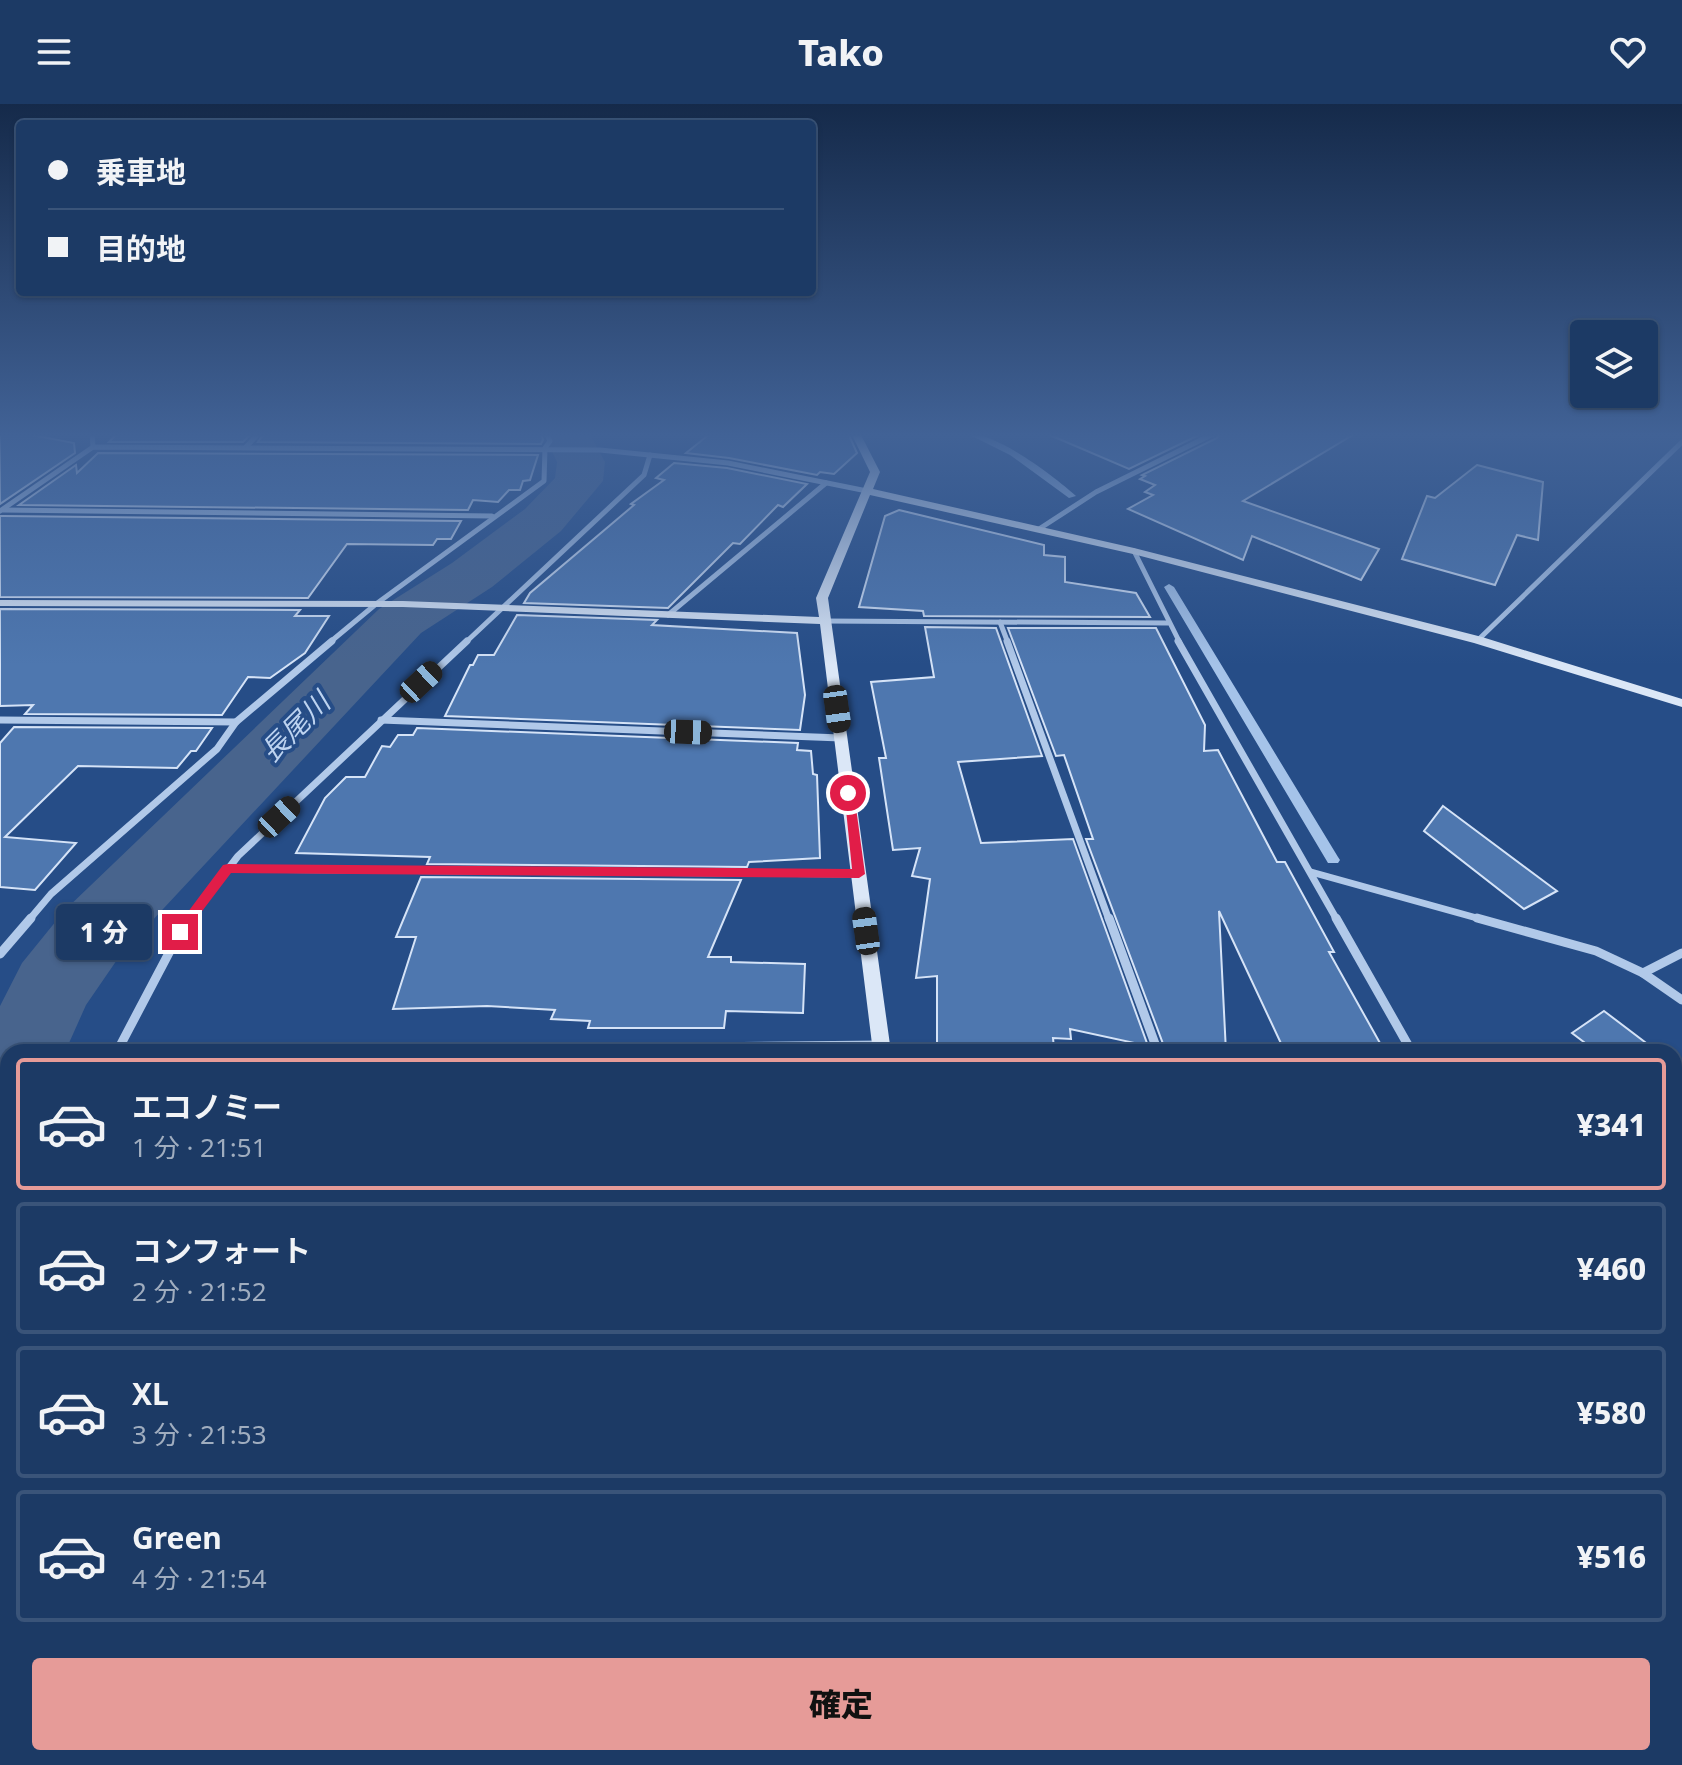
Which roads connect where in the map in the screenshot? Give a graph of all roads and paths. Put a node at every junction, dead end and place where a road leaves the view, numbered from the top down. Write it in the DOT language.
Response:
graph roads {
  1 [pos="1,511"];
  2 [pos="500,511"];
  3 [pos="605,511"];
  4 [pos="793,511"];
  5 [pos="859,511"];
  6 [pos="955,511"];
  7 [pos="1067,511"];
  8 [pos="1611,511"];
  9 [pos="492,516"];
  10 [pos="1039,529"];
  11 [pos="1134,551"];
  12 [pos="0,603"];
  13 [pos="376,604"];
  14 [pos="500,607"];
  15 [pos="668,615"];
  16 [pos="825,621"];
  17 [pos="1000,622"];
  18 [pos="1168,623"];
  19 [pos="1478,640"];
  20 [pos="1682,703"];
  21 [pos="4,720"];
  22 [pos="381,720"];
  23 [pos="236,722"];
  24 [pos="0,728"];
  25 [pos="841,738"];
  26 [pos="228,869"];
  27 [pos="1311,872"];
  28 [pos="859,874"];
  29 [pos="1682,953"];
  30 [pos="0,954"];
  31 [pos="1643,973"];
  32 [pos="1682,1000"];
  33 [pos="121,1044"];
  34 [pos="881,1044"];
  35 [pos="1155,1044"];
  36 [pos="1408,1044"];
  1 -- 9 [label="street"];
  2 -- 9 [label="street"];
  3 -- 14 [label="street"];
  4 -- 15 [label="street"];
  5 -- 16 [label="street"];
  6 -- 10 [label="street"];
  7 -- 10 [label="street"];
  8 -- 19 [label="street"];
  9 -- 13 [label="street"];
  10 -- 11 [label="street"];
  11 -- 18 [label="street"];
  11 -- 19 [label="street"];
  12 -- 13 [label="street"];
  13 -- 14 [label="street"];
  13 -- 23 [label="street"];
  14 -- 15 [label="street"];
  14 -- 22 [label="street"];
  15 -- 16 [label="street"];
  16 -- 17 [label="street"];
  16 -- 25 [label="street"];
  17 -- 18 [label="street"];
  17 -- 35 [label="street"];
  18 -- 27 [label="street"];
  19 -- 20 [label="street"];
  21 -- 23 [label="street"];
  21 -- 24 [label="street"];
  22 -- 25 [label="street"];
  22 -- 26 [label="street"];
  23 -- 30 [label="street"];
  25 -- 28 [label="street"];
  26 -- 28 [label="street"];
  26 -- 33 [label="street"];
  27 -- 31 [label="street"];
  27 -- 36 [label="street"];
  28 -- 34 [label="street"];
  29 -- 31 [label="street"];
  31 -- 32 [label="street"];
}
